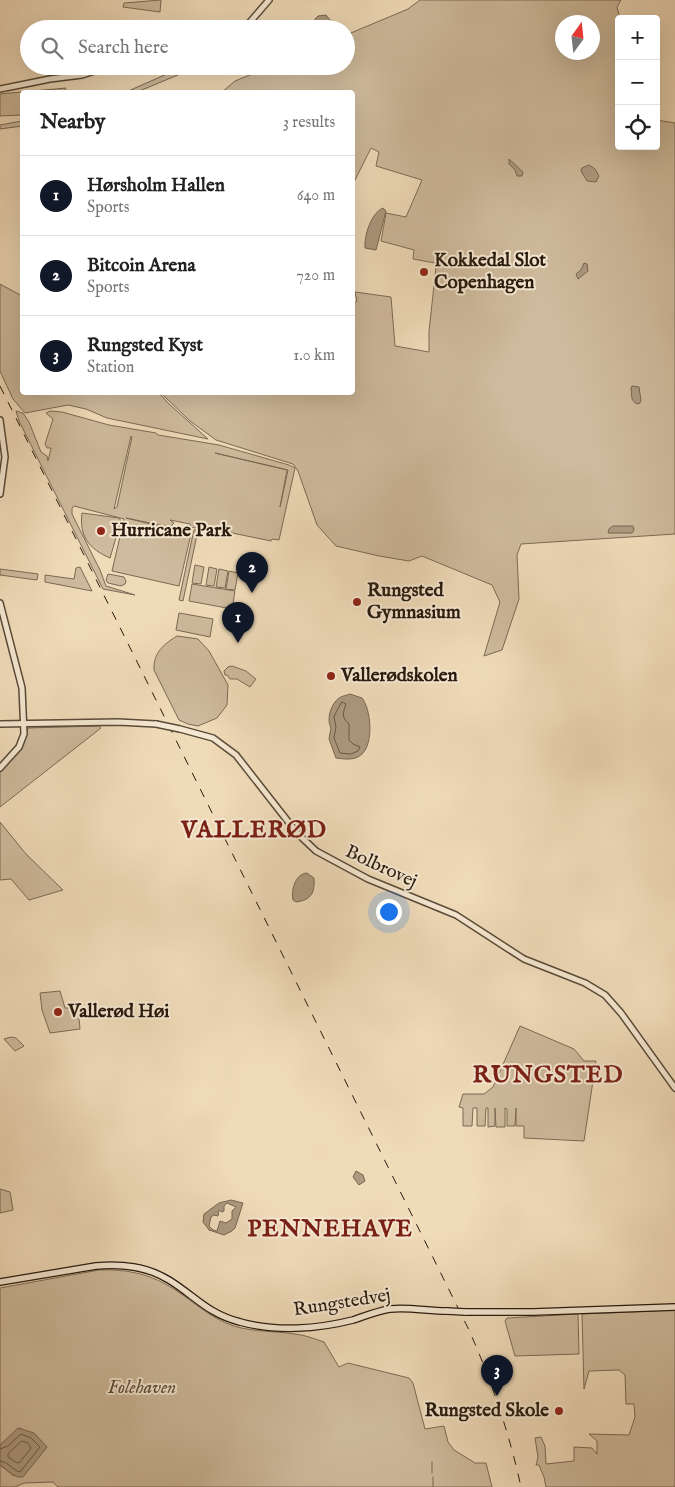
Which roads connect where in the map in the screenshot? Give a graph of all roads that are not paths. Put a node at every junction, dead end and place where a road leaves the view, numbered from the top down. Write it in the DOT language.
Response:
graph roads {
  1 [pos="269,0"];
  2 [pos="252,20"];
  3 [pos="82,75"];
  4 [pos="0,88"];
  5 [pos="0,420"];
  6 [pos="0,494"];
  7 [pos="0,603"];
  8 [pos="0,724"];
  9 [pos="24,724"];
  10 [pos="0,768"];
  11 [pos="675,1088"];
  12 [pos="0,1282"];
  13 [pos="675,1307"];
  1 -- 2 [label="street"];
  3 -- 4 [label="street"];
  5 -- 6 [label="street"];
  7 -- 9 [label="street"];
  8 -- 9 [label="street, Bolbrovej"];
  9 -- 10 [label="street"];
  9 -- 11 [label="street, Bolbrovej, bridge"];
  12 -- 13 [label="main road, Rungstedvej, bridge"];
}
